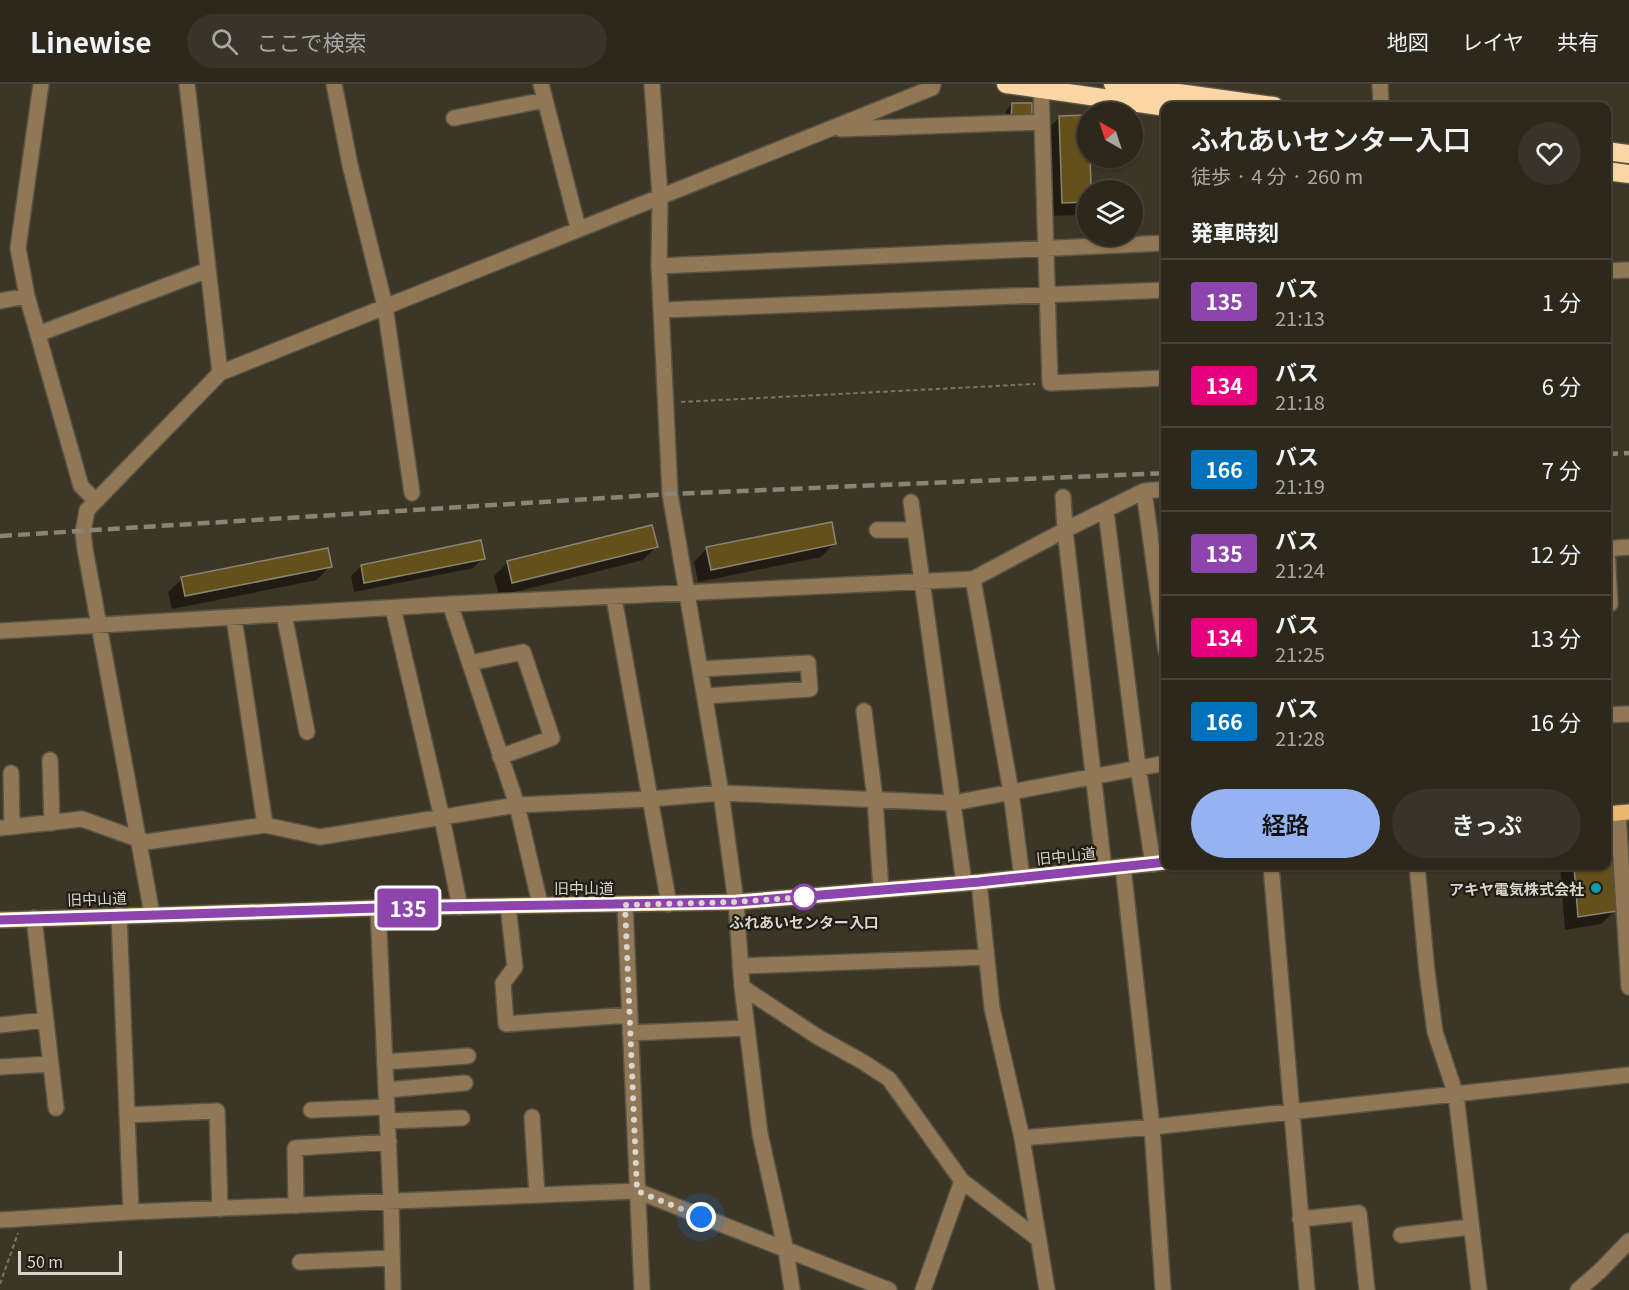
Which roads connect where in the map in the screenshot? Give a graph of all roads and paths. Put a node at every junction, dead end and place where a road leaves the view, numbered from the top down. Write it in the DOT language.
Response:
graph roads {
  1 [pos="41,84"];
  2 [pos="187,84"];
  3 [pos="334,84"];
  4 [pos="541,84"];
  5 [pos="652,84"];
  6 [pos="933,84"];
  7 [pos="1006,84"];
  8 [pos="1113,84"];
  9 [pos="1380,84"];
  10 [pos="1041,88"];
  11 [pos="545,100"];
  12 [pos="1245,102"];
  13 [pos="1381,102"];
  14 [pos="1161,106"];
  15 [pos="454,118"];
  16 [pos="1042,122"];
  17 [pos="830,129"];
  18 [pos="1611,152"];
  19 [pos="1629,154"];
  20 [pos="1611,172"];
  21 [pos="1629,174"];
  22 [pos="660,196"];
  23 [pos="578,228"];
  24 [pos="1161,243"];
  25 [pos="1046,247"];
  26 [pos="660,266"];
  27 [pos="208,270"];
  28 [pos="1629,270"];
  29 [pos="1611,271"];
  30 [pos="1161,290"];
  31 [pos="1048,295"];
  32 [pos="27,296"];
  33 [pos="0,301"];
  34 [pos="385,306"];
  35 [pos="662,310"];
  36 [pos="38,334"];
  37 [pos="220,373"];
  38 [pos="1161,378"];
  39 [pos="1050,383"];
  40 [pos="666,402"];
  41 [pos="1161,489"];
  42 [pos="1144,491"];
  43 [pos="412,493"];
  44 [pos="1063,497"];
  45 [pos="96,501"];
  46 [pos="911,502"];
  47 [pos="1106,511"];
  48 [pos="877,530"];
  49 [pos="914,530"];
  50 [pos="1065,530"];
  51 [pos="1629,547"];
  52 [pos="1611,549"];
  53 [pos="973,579"];
  54 [pos="922,582"];
  55 [pos="687,592"];
  56 [pos="614,598"];
  57 [pos="450,604"];
  58 [pos="393,608"];
  59 [pos="284,614"];
  60 [pos="1161,615"];
  61 [pos="234,618"];
  62 [pos="99,626"];
  63 [pos="0,631"];
  64 [pos="470,663"];
  65 [pos="700,669"];
  66 [pos="705,696"];
  67 [pos="864,711"];
  68 [pos="1629,714"];
  69 [pos="1611,715"];
  70 [pos="307,732"];
  71 [pos="500,757"];
  72 [pos="50,760"];
  73 [pos="1161,764"];
  74 [pos="1138,767"];
  75 [pos="10,773"];
  76 [pos="1094,776"];
  77 [pos="1011,792"];
  78 [pos="721,794"];
  79 [pos="650,799"];
  80 [pos="875,799"];
  81 [pos="953,803"];
  82 [pos="517,805"];
  83 [pos="1618,813"];
  84 [pos="442,818"];
  85 [pos="52,823"];
  86 [pos="265,825"];
  87 [pos="6,828"];
  88 [pos="138,840"];
  89 [pos="1159,863"];
  90 [pos="1123,867"];
  91 [pos="1104,869"];
  92 [pos="1271,870"];
  93 [pos="1417,870"];
  94 [pos="1022,878"];
  95 [pos="972,883"];
  96 [pos="881,890"];
  97 [pos="736,902"];
  98 [pos="540,904"];
  99 [pos="669,904"];
  100 [pos="625,905"];
  101 [pos="508,906"];
  102 [pos="460,907"];
  103 [pos="378,908"];
  104 [pos="152,914"];
  105 [pos="119,915"];
  106 [pos="34,918"];
  107 [pos="0,920"];
  108 [pos="1626,922"];
  109 [pos="987,957"];
  110 [pos="740,966"];
  111 [pos="742,987"];
  112 [pos="1629,987"];
  113 [pos="630,1016"];
  114 [pos="46,1020"];
  115 [pos="0,1025"];
  116 [pos="747,1028"];
  117 [pos="630,1033"];
  118 [pos="468,1056"];
  119 [pos="385,1062"];
  120 [pos="51,1064"];
  121 [pos="0,1067"];
  122 [pos="1629,1076"];
  123 [pos="465,1083"];
  124 [pos="386,1090"];
  125 [pos="1456,1095"];
  126 [pos="56,1108"];
  127 [pos="310,1110"];
  128 [pos="1290,1112"];
  129 [pos="387,1114"];
  130 [pos="127,1115"];
  131 [pos="532,1117"];
  132 [pos="462,1118"];
  133 [pos="1152,1127"];
  134 [pos="1022,1138"];
  135 [pos="389,1142"];
  136 [pos="962,1181"];
  137 [pos="637,1191"];
  138 [pos="537,1195"];
  139 [pos="391,1202"];
  140 [pos="296,1206"];
  141 [pos="220,1209"];
  142 [pos="131,1212"];
  143 [pos="23,1219"];
  144 [pos="0,1220"];
  145 [pos="1300,1220"];
  146 [pos="1471,1227"];
  147 [pos="1401,1235"];
  148 [pos="1037,1238"];
  149 [pos="1629,1241"];
  150 [pos="786,1251"];
  151 [pos="391,1258"];
  152 [pos="300,1262"];
  153 [pos="0,1284"];
  154 [pos="393,1290"];
  155 [pos="642,1290"];
  156 [pos="792,1290"];
  157 [pos="889,1290"];
  158 [pos="923,1290"];
  159 [pos="1047,1290"];
  160 [pos="1163,1290"];
  161 [pos="1307,1290"];
  162 [pos="1367,1290"];
  163 [pos="1479,1290"];
  164 [pos="1578,1290"];
  1 -- 32 [label="street"];
  2 -- 27 [label="street"];
  3 -- 34 [label="street"];
  4 -- 11 [label="street"];
  5 -- 22 [label="street"];
  6 -- 17 [label="street"];
  7 -- 10 [label="highway"];
  8 -- 12 [label="highway"];
  9 -- 13 [label="street"];
  10 -- 14 [label="highway"];
  10 -- 16 [label="street"];
  11 -- 15 [label="street"];
  11 -- 23 [label="street"];
  16 -- 17 [label="street"];
  16 -- 25 [label="street"];
  17 -- 22 [label="street"];
  18 -- 19 [label="highway"];
  20 -- 21 [label="highway"];
  22 -- 23 [label="street"];
  22 -- 26 [label="street"];
  23 -- 34 [label="street"];
  24 -- 25 [label="street"];
  25 -- 26 [label="street"];
  25 -- 31 [label="street"];
  26 -- 35 [label="street"];
  27 -- 36 [label="street"];
  27 -- 37 [label="street"];
  28 -- 29 [label="street"];
  30 -- 31 [label="street"];
  31 -- 35 [label="street"];
  31 -- 39 [label="street"];
  32 -- 33 [label="street"];
  32 -- 36 [label="street"];
  34 -- 37 [label="street"];
  34 -- 43 [label="street"];
  35 -- 40 [label="street"];
  36 -- 45 [label="street"];
  37 -- 45 [label="street"];
  38 -- 39 [label="street"];
  39 -- 40 [label="path"];
  40 -- 55 [label="street"];
  41 -- 42 [label="street"];
  42 -- 47 [label="street"];
  42 -- 60 [label="street"];
  44 -- 50 [label="street"];
  45 -- 62 [label="street"];
  46 -- 49 [label="street"];
  47 -- 50 [label="street"];
  47 -- 74 [label="street"];
  48 -- 49 [label="street"];
  49 -- 54 [label="street"];
  50 -- 53 [label="street"];
  50 -- 76 [label="street"];
  51 -- 52 [label="street"];
  53 -- 54 [label="street"];
  53 -- 77 [label="street"];
  54 -- 55 [label="street"];
  54 -- 81 [label="street"];
  55 -- 56 [label="street"];
  55 -- 65 [label="street"];
  56 -- 57 [label="street"];
  56 -- 79 [label="street"];
  57 -- 58 [label="street"];
  57 -- 64 [label="street"];
  58 -- 59 [label="street"];
  58 -- 84 [label="street"];
  59 -- 61 [label="street"];
  59 -- 70 [label="street"];
  61 -- 62 [label="street"];
  61 -- 86 [label="street"];
  62 -- 63 [label="street"];
  62 -- 88 [label="street"];
  64 -- 71 [label="street"];
  64 -- 71 [label="street"];
  65 -- 66 [label="street"];
  65 -- 66 [label="street"];
  66 -- 78 [label="street"];
  67 -- 80 [label="street"];
  68 -- 69 [label="street"];
  71 -- 82 [label="street"];
  72 -- 85 [label="street"];
  73 -- 74 [label="street"];
  74 -- 76 [label="street"];
  74 -- 89 [label="street"];
  75 -- 87 [label="street"];
  76 -- 77 [label="street"];
  76 -- 91 [label="street"];
  77 -- 81 [label="street"];
  77 -- 94 [label="street"];
  78 -- 79 [label="street"];
  78 -- 80 [label="street"];
  78 -- 97 [label="street"];
  79 -- 82 [label="street"];
  79 -- 99 [label="street"];
  80 -- 81 [label="street"];
  80 -- 96 [label="street"];
  81 -- 95 [label="street"];
  82 -- 84 [label="street"];
  82 -- 98 [label="street"];
  83 -- 108 [label="street"];
  84 -- 86 [label="street"];
  84 -- 102 [label="street"];
  85 -- 87 [label="street"];
  85 -- 88 [label="street"];
  86 -- 88 [label="street"];
  88 -- 104 [label="street"];
  89 -- 90 [label="main road, 旧中山道"];
  90 -- 91 [label="main road, 旧中山道"];
  90 -- 133 [label="street"];
  91 -- 94 [label="main road, 旧中山道"];
  92 -- 128 [label="street"];
  93 -- 125 [label="street"];
  94 -- 95 [label="main road, 旧中山道"];
  95 -- 96 [label="main road, 旧中山道"];
  95 -- 109 [label="street"];
  96 -- 97 [label="main road, 旧中山道"];
  97 -- 99 [label="main road, 旧中山道"];
  97 -- 110 [label="street"];
  98 -- 100 [label="main road, 旧中山道"];
  98 -- 101 [label="main road, 旧中山道"];
  99 -- 100 [label="main road, 旧中山道"];
  100 -- 113 [label="street"];
  101 -- 102 [label="main road, 旧中山道"];
  101 -- 113 [label="street"];
  102 -- 103 [label="main road, 旧中山道"];
  103 -- 104 [label="main road, 旧中山道"];
  103 -- 119 [label="street"];
  104 -- 105 [label="main road, 旧中山道"];
  105 -- 106 [label="main road, 旧中山道"];
  105 -- 130 [label="street"];
  106 -- 107 [label="main road, 旧中山道"];
  106 -- 114 [label="street"];
  108 -- 112 [label="street"];
  109 -- 110 [label="street"];
  109 -- 134 [label="street"];
  110 -- 111 [label="street"];
  111 -- 116 [label="street"];
  111 -- 136 [label="street"];
  113 -- 117 [label="street"];
  114 -- 115 [label="street"];
  114 -- 120 [label="street"];
  116 -- 117 [label="street"];
  116 -- 150 [label="street"];
  117 -- 137 [label="street"];
  118 -- 119 [label="street"];
  119 -- 124 [label="street"];
  120 -- 121 [label="street"];
  120 -- 126 [label="street"];
  122 -- 125 [label="street"];
  123 -- 124 [label="street"];
  124 -- 129 [label="street"];
  125 -- 128 [label="street"];
  125 -- 146 [label="street"];
  127 -- 129 [label="street"];
  128 -- 133 [label="street"];
  128 -- 145 [label="street"];
  129 -- 132 [label="street"];
  129 -- 135 [label="street"];
  130 -- 141 [label="street"];
  130 -- 142 [label="street"];
  131 -- 138 [label="street"];
  133 -- 134 [label="street"];
  133 -- 160 [label="street"];
  134 -- 148 [label="street"];
  135 -- 139 [label="street"];
  135 -- 140 [label="street"];
  136 -- 148 [label="street"];
  136 -- 158 [label="street"];
  137 -- 138 [label="street"];
  137 -- 150 [label="street"];
  137 -- 155 [label="street"];
  138 -- 139 [label="street"];
  139 -- 140 [label="street"];
  139 -- 151 [label="street"];
  140 -- 141 [label="street"];
  141 -- 142 [label="street"];
  142 -- 143 [label="street"];
  143 -- 144 [label="street"];
  143 -- 153 [label="path"];
  145 -- 161 [label="street"];
  145 -- 162 [label="street"];
  146 -- 147 [label="street"];
  146 -- 163 [label="street"];
  148 -- 159 [label="street"];
  149 -- 164 [label="street"];
  150 -- 156 [label="street"];
  150 -- 157 [label="street"];
  151 -- 152 [label="street"];
  151 -- 154 [label="street"];
}
